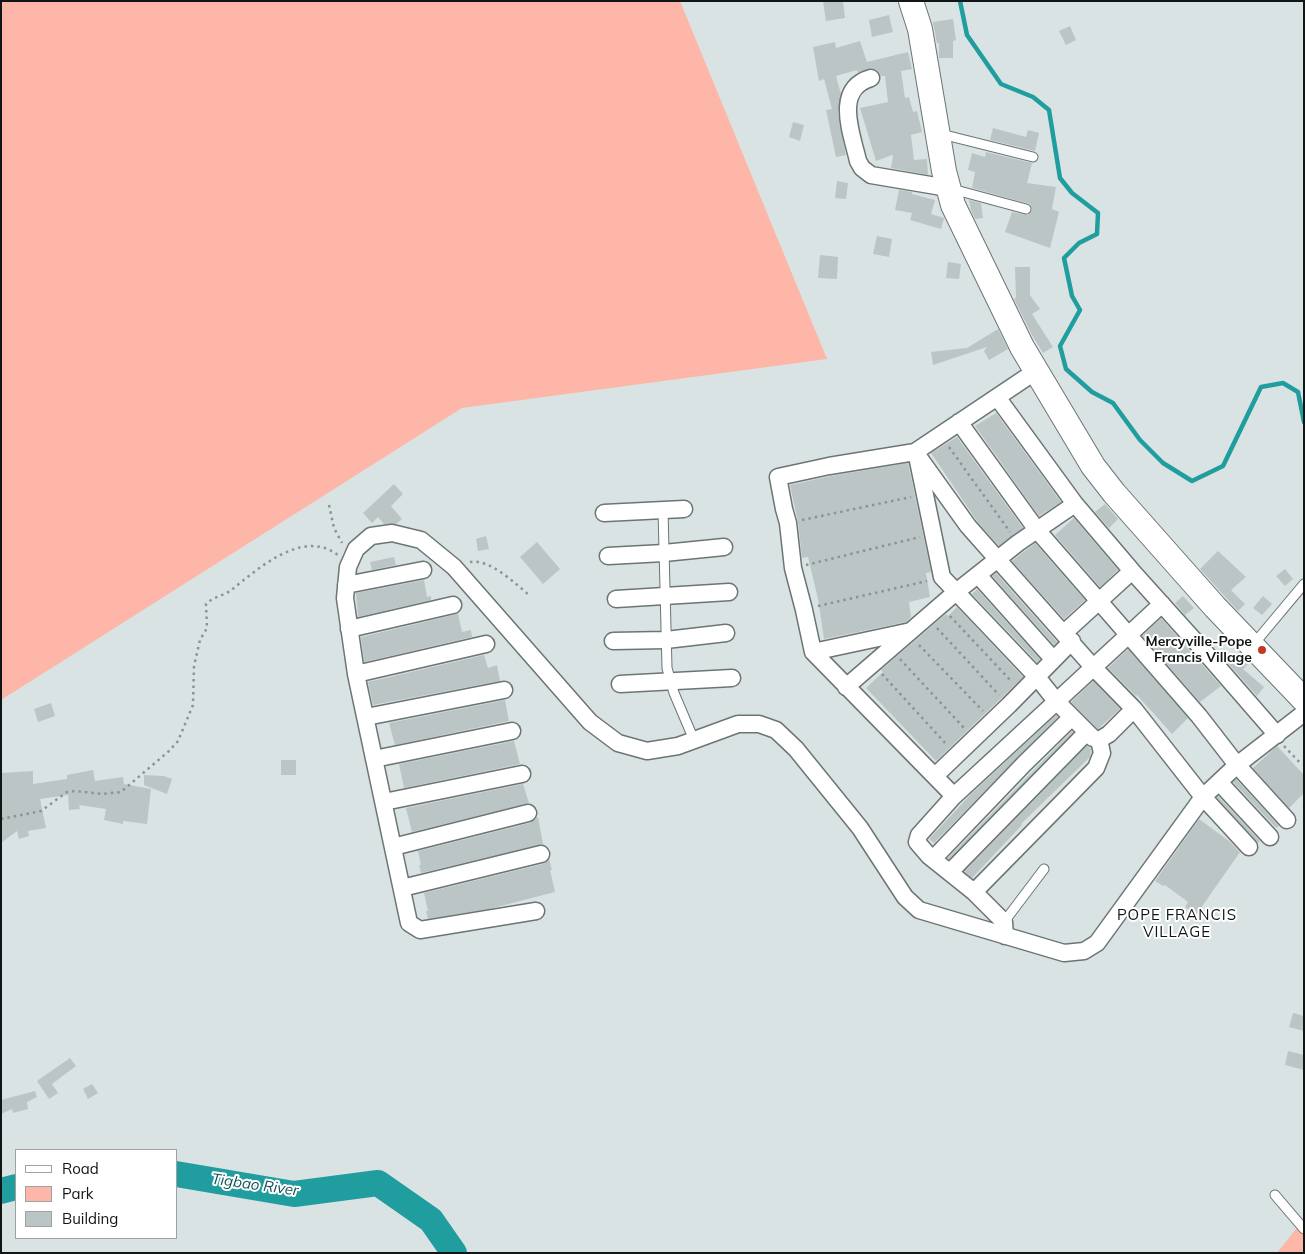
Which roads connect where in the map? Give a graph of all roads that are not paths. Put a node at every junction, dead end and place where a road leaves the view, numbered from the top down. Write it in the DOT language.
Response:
graph roads {
  1 [pos="911,1"];
  2 [pos="871,78"];
  3 [pos="938,133"];
  4 [pos="1033,157"];
  5 [pos="948,188"];
  6 [pos="1026,209"];
  7 [pos="1036,371"];
  8 [pos="997,397"];
  9 [pos="960,422"];
  10 [pos="916,454"];
  11 [pos="1075,504"];
  12 [pos="684,509"];
  13 [pos="663,510"];
  14 [pos="604,512"];
  15 [pos="1036,530"];
  16 [pos="724,547"];
  17 [pos="664,553"];
  18 [pos="608,556"];
  19 [pos="997,560"];
  20 [pos="423,570"];
  21 [pos="1132,571"];
  22 [pos="978,575"];
  23 [pos="1304,584"];
  24 [pos="346,586"];
  25 [pos="729,592"];
  26 [pos="956,592"];
  27 [pos="665,596"];
  28 [pos="616,599"];
  29 [pos="1099,602"];
  30 [pos="1162,604"];
  31 [pos="453,605"];
  32 [pos="349,629"];
  33 [pos="911,632"];
  34 [pos="726,633"];
  35 [pos="1128,635"];
  36 [pos="1068,637"];
  37 [pos="666,640"];
  38 [pos="613,642"];
  39 [pos="486,644"];
  40 [pos="1252,646"];
  41 [pos="813,652"];
  42 [pos="1053,659"];
  43 [pos="1093,667"];
  44 [pos="356,674"];
  45 [pos="1037,677"];
  46 [pos="732,678"];
  47 [pos="671,681"];
  48 [pos="620,684"];
  49 [pos="846,687"];
  50 [pos="504,690"];
  51 [pos="1304,700"];
  52 [pos="1056,701"];
  53 [pos="1134,710"];
  54 [pos="1304,713"];
  55 [pos="366,717"];
  56 [pos="1072,717"];
  57 [pos="512,731"];
  58 [pos="1093,736"];
  59 [pos="1276,736"];
  60 [pos="694,740"];
  61 [pos="374,759"];
  62 [pos="1237,765"];
  63 [pos="522,774"];
  64 [pos="934,776"];
  65 [pos="1219,782"];
  66 [pos="954,796"];
  67 [pos="1202,797"];
  68 [pos="384,802"];
  69 [pos="528,813"];
  70 [pos="1287,820"];
  71 [pos="1270,837"];
  72 [pos="393,846"];
  73 [pos="1249,847"];
  74 [pos="541,854"];
  75 [pos="933,859"];
  76 [pos="1044,869"];
  77 [pos="950,872"];
  78 [pos="402,888"];
  79 [pos="974,892"];
  80 [pos="536,911"];
  81 [pos="1005,929"];
  82 [pos="1275,1195"];
  83 [pos="1304,1229"];
  1 -- 3 [label="street"];
  2 -- 5 [label="street"];
  3 -- 4 [label="lane"];
  3 -- 5 [label="street"];
  5 -- 6 [label="lane"];
  5 -- 7 [label="street"];
  7 -- 8 [label="street"];
  7 -- 40 [label="street"];
  8 -- 9 [label="street"];
  8 -- 11 [label="street"];
  9 -- 10 [label="street"];
  9 -- 15 [label="street"];
  10 -- 19 [label="street"];
  10 -- 26 [label="street"];
  10 -- 41 [label="street"];
  11 -- 15 [label="street"];
  11 -- 21 [label="street"];
  12 -- 13 [label="street"];
  13 -- 14 [label="street"];
  13 -- 17 [label="lane"];
  15 -- 19 [label="street"];
  15 -- 29 [label="street"];
  16 -- 17 [label="street"];
  17 -- 18 [label="street"];
  17 -- 27 [label="lane"];
  19 -- 22 [label="street"];
  19 -- 36 [label="street"];
  20 -- 24 [label="street"];
  21 -- 29 [label="street"];
  21 -- 30 [label="street"];
  22 -- 26 [label="street"];
  22 -- 42 [label="street"];
  23 -- 40 [label="lane"];
  24 -- 32 [label="street"];
  24 -- 60 [label="street"];
  25 -- 27 [label="street"];
  26 -- 33 [label="street"];
  26 -- 45 [label="street"];
  27 -- 28 [label="street"];
  27 -- 37 [label="lane"];
  29 -- 35 [label="street"];
  29 -- 36 [label="street"];
  30 -- 35 [label="street"];
  30 -- 59 [label="street"];
  31 -- 32 [label="street"];
  32 -- 44 [label="street"];
  33 -- 41 [label="street"];
  33 -- 49 [label="street"];
  34 -- 37 [label="street"];
  35 -- 43 [label="street"];
  35 -- 62 [label="street"];
  36 -- 42 [label="street"];
  36 -- 43 [label="street"];
  37 -- 38 [label="street"];
  37 -- 47 [label="lane"];
  39 -- 44 [label="street"];
  40 -- 51 [label="street"];
  41 -- 49 [label="street"];
  42 -- 45 [label="street"];
  43 -- 52 [label="street"];
  43 -- 53 [label="street"];
  44 -- 55 [label="street"];
  45 -- 52 [label="street"];
  45 -- 64 [label="street"];
  46 -- 47 [label="street"];
  47 -- 48 [label="street"];
  47 -- 60 [label="lane"];
  49 -- 64 [label="street"];
  50 -- 55 [label="street"];
  52 -- 56 [label="street"];
  52 -- 66 [label="street"];
  53 -- 58 [label="street"];
  53 -- 67 [label="street"];
  54 -- 59 [label="street"];
  55 -- 61 [label="street"];
  56 -- 58 [label="street"];
  56 -- 75 [label="street"];
  57 -- 61 [label="street"];
  58 -- 77 [label="street"];
  58 -- 79 [label="street"];
  59 -- 62 [label="street"];
  60 -- 81 [label="street"];
  61 -- 68 [label="street"];
  62 -- 65 [label="street"];
  62 -- 70 [label="street"];
  63 -- 68 [label="street"];
  64 -- 66 [label="street"];
  65 -- 67 [label="street"];
  65 -- 71 [label="street"];
  66 -- 75 [label="street"];
  67 -- 73 [label="street"];
  67 -- 81 [label="street"];
  68 -- 72 [label="street"];
  69 -- 72 [label="street"];
  72 -- 78 [label="street"];
  74 -- 78 [label="street"];
  75 -- 77 [label="street"];
  76 -- 81 [label="lane"];
  77 -- 79 [label="street"];
  78 -- 80 [label="street"];
  79 -- 81 [label="street"];
  82 -- 83 [label="lane"];
}
